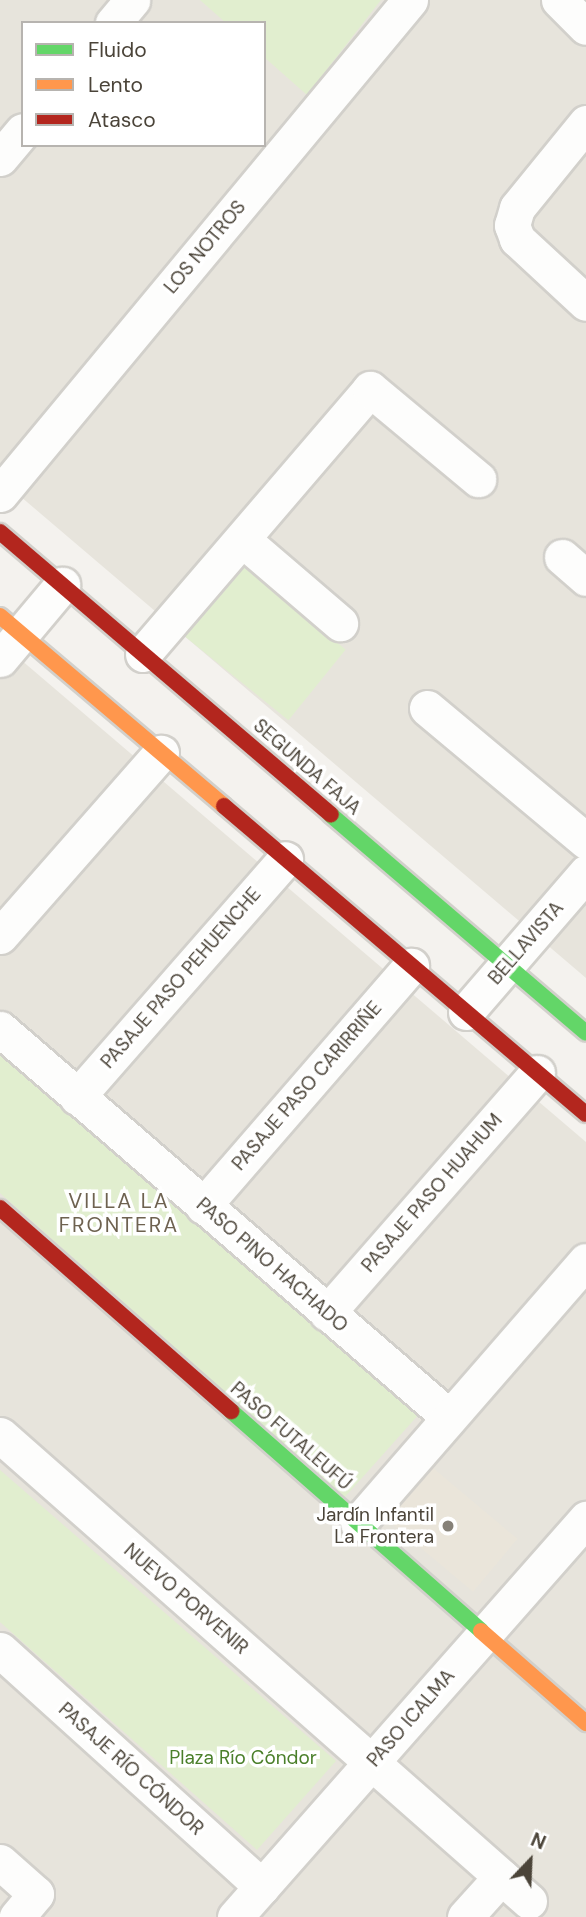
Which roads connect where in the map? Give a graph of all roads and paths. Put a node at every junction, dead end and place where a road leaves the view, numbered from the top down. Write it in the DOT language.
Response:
graph roads {
  1 [pos="132,0"];
  2 [pos="410,0"];
  3 [pos="559,0"];
  4 [pos="115,21"];
  5 [pos="586,27"];
  6 [pos="586,124"];
  7 [pos="21,133"];
  8 [pos="0,158"];
  9 [pos="586,303"];
  10 [pos="478,479"];
  11 [pos="0,494"];
  12 [pos="0,532"];
  13 [pos="243,540"];
  14 [pos="62,585"];
  15 [pos="340,623"];
  16 [pos="7,636"];
  17 [pos="143,654"];
  18 [pos="427,708"];
  19 [pos="161,753"];
  20 [pos="586,841"];
  21 [pos="285,859"];
  22 [pos="586,873"];
  23 [pos="0,936"];
  24 [pos="411,966"];
  25 [pos="508,966"];
  26 [pos="466,1012"];
  27 [pos="0,1029"];
  28 [pos="586,1033"];
  29 [pos="537,1073"];
  30 [pos="77,1097"];
  31 [pos="586,1114"];
  32 [pos="203,1206"];
  33 [pos="0,1208"];
  34 [pos="586,1261"];
  35 [pos="327,1313"];
  36 [pos="449,1417"];
  37 [pos="0,1435"];
  38 [pos="586,1519"];
  39 [pos="358,1523"];
  40 [pos="485,1634"];
  41 [pos="0,1650"];
  42 [pos="586,1723"];
  43 [pos="372,1762"];
  44 [pos="0,1862"];
  45 [pos="501,1877"];
  46 [pos="262,1887"];
  47 [pos="529,1901"];
  48 [pos="17,1917"];
  49 [pos="235,1917"];
  50 [pos="465,1917"];
  1 -- 4 [label="street"];
  2 -- 11 [label="street, LOS NOTROS"];
  3 -- 5 [label="street"];
  6 -- 9 [label="street"];
  7 -- 8 [label="street"];
  10 -- 13 [label="street"];
  12 -- 14 [label="main road, SEGUNDA FAJA"];
  13 -- 15 [label="street"];
  13 -- 17 [label="street"];
  14 -- 16 [label="street"];
  14 -- 17 [label="main road, SEGUNDA FAJA"];
  16 -- 19 [label="main road"];
  17 -- 25 [label="main road, SEGUNDA FAJA"];
  18 -- 20 [label="street"];
  19 -- 21 [label="main road"];
  19 -- 23 [label="street"];
  21 -- 24 [label="main road"];
  21 -- 30 [label="street, PASAJE PASO PEHUENCHE"];
  22 -- 25 [label="street, BELLAVISTA"];
  24 -- 26 [label="main road"];
  24 -- 32 [label="street, PASAJE PASO CARIRRIÑE"];
  25 -- 26 [label="street, BELLAVISTA"];
  25 -- 28 [label="main road, SEGUNDA FAJA"];
  26 -- 29 [label="main road"];
  27 -- 30 [label="street, PASO PINO HACHADO"];
  29 -- 31 [label="main road"];
  29 -- 35 [label="street, PASAJE PASO HUAHUM"];
  30 -- 32 [label="street, PASO PINO HACHADO"];
  32 -- 35 [label="street, PASO PINO HACHADO"];
  33 -- 39 [label="main road, PASO FUTALEUFÚ"];
  34 -- 36 [label="street"];
  35 -- 36 [label="street, PASO PINO HACHADO"];
  36 -- 39 [label="street"];
  37 -- 43 [label="street, NUEVO PORVENIR"];
  38 -- 40 [label="street, PASO ICALMA"];
  39 -- 40 [label="main road, PASO FUTALEUFÚ"];
  40 -- 42 [label="main road, PASO FUTALEUFÚ"];
  40 -- 43 [label="street, PASO ICALMA"];
  41 -- 46 [label="street, PASAJE RÍO CÓNDOR"];
  43 -- 45 [label="street, NUEVO PORVENIR"];
  43 -- 46 [label="street, PASO ICALMA"];
  44 -- 48 [label="street"];
  45 -- 47 [label="street, NUEVO PORVENIR"];
  45 -- 50 [label="street"];
  46 -- 49 [label="street, PASO ICALMA"];
}
